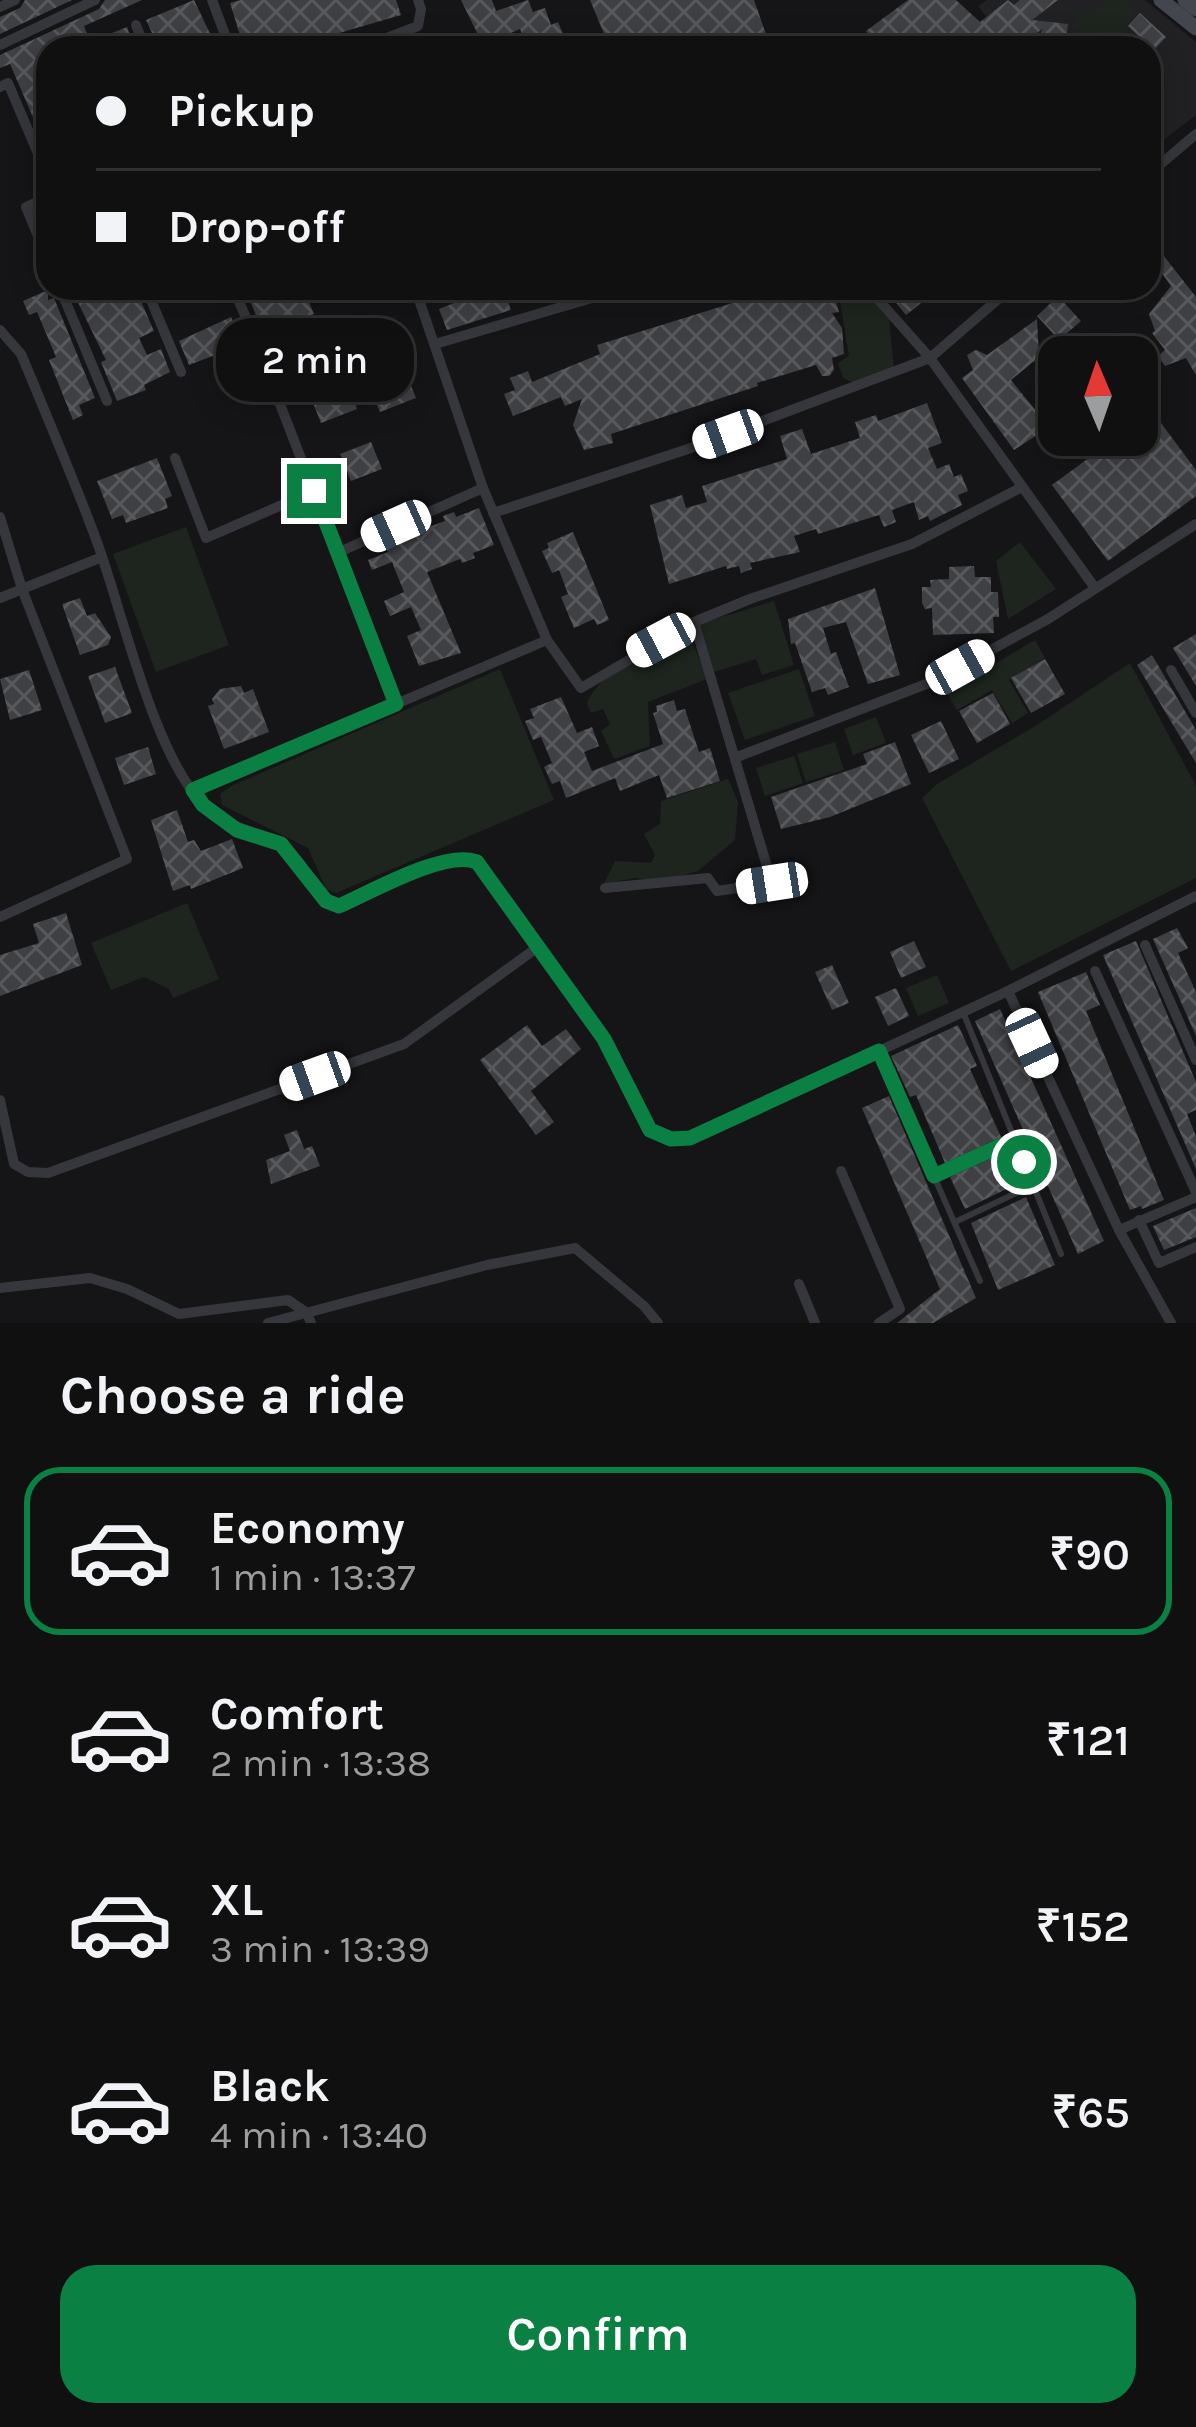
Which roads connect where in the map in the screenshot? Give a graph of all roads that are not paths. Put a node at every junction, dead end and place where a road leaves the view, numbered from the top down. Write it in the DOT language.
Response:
graph roads {
  1 [pos="15,0"];
  2 [pos="95,0"];
  3 [pos="212,0"];
  4 [pos="418,0"];
  5 [pos="1161,0"];
  6 [pos="1186,0"];
  7 [pos="0,7"];
  8 [pos="1196,9"];
  9 [pos="136,26"];
  10 [pos="1196,28"];
  11 [pos="140,36"];
  12 [pos="226,36"];
  13 [pos="392,36"];
  14 [pos="0,45"];
  15 [pos="0,88"];
  16 [pos="1196,134"];
  17 [pos="36,149"];
  18 [pos="1161,164"];
  19 [pos="36,202"];
  20 [pos="36,231"];
  21 [pos="65,300"];
  22 [pos="151,300"];
  23 [pos="238,300"];
  24 [pos="419,300"];
  25 [pos="585,300"];
  26 [pos="879,300"];
  27 [pos="997,300"];
  28 [pos="0,330"];
  29 [pos="254,336"];
  30 [pos="435,344"];
  31 [pos="930,358"];
  32 [pos="181,372"];
  33 [pos="278,399"];
  34 [pos="107,401"];
  35 [pos="175,458"];
  36 [pos="1022,487"];
  37 [pos="483,488"];
  38 [pos="314,491"];
  39 [pos="494,512"];
  40 [pos="0,517"];
  41 [pos="1196,524"];
  42 [pos="338,553"];
  43 [pos="102,557"];
  44 [pos="1096,588"];
  45 [pos="22,589"];
  46 [pos="0,598"];
  47 [pos="694,622"];
  48 [pos="547,640"];
  49 [pos="1171,670"];
  50 [pos="396,704"];
  51 [pos="1196,713"];
  52 [pos="737,757"];
  53 [pos="193,790"];
  54 [pos="605,888"];
  55 [pos="1196,896"];
  56 [pos="0,917"];
  57 [pos="1145,946"];
  58 [pos="538,947"];
  59 [pos="1095,971"];
  60 [pos="1008,991"];
  61 [pos="963,1012"];
  62 [pos="879,1051"];
  63 [pos="1196,1060"];
  64 [pos="0,1100"];
  65 [pos="1015,1139"];
  66 [pos="841,1171"];
  67 [pos="934,1176"];
  68 [pos="1033,1185"];
  69 [pos="1196,1194"];
  70 [pos="1139,1220"];
  71 [pos="955,1222"];
  72 [pos="1118,1230"];
  73 [pos="1196,1246"];
  74 [pos="1061,1253"];
  75 [pos="980,1282"];
  76 [pos="799,1284"];
  77 [pos="0,1288"];
  78 [pos="309,1318"];
  79 [pos="268,1323"];
  80 [pos="658,1323"];
  81 [pos="815,1323"];
  82 [pos="879,1323"];
  83 [pos="1171,1323"];
  1 -- 7 [label="street"];
  2 -- 14 [label="street"];
  3 -- 12 [label="street"];
  4 -- 13 [label="street"];
  5 -- 10 [label="street"];
  6 -- 8 [label="street"];
  9 -- 11 [label="street"];
  15 -- 17 [label="street"];
  16 -- 18 [label="street"];
  19 -- 20 [label="street"];
  21 -- 34 [label="street"];
  22 -- 32 [label="street"];
  23 -- 29 [label="street"];
  24 -- 30 [label="street"];
  25 -- 30 [label="street"];
  26 -- 31 [label="street"];
  27 -- 31 [label="street"];
  28 -- 43 [label="street"];
  30 -- 37 [label="street"];
  31 -- 36 [label="street"];
  31 -- 39 [label="street"];
  33 -- 38 [label="street"];
  35 -- 38 [label="street"];
  36 -- 44 [label="street"];
  36 -- 47 [label="street"];
  37 -- 39 [label="street"];
  37 -- 42 [label="street"];
  38 -- 42 [label="street"];
  39 -- 48 [label="street"];
  40 -- 45 [label="street"];
  41 -- 44 [label="street"];
  42 -- 50 [label="street"];
  43 -- 45 [label="street"];
  43 -- 53 [label="street"];
  44 -- 52 [label="street"];
  45 -- 46 [label="street"];
  45 -- 56 [label="street"];
  47 -- 48 [label="street"];
  47 -- 52 [label="street"];
  48 -- 50 [label="street"];
  49 -- 51 [label="street"];
  50 -- 53 [label="street"];
  52 -- 54 [label="street"];
  53 -- 58 [label="street"];
  55 -- 60 [label="street"];
  57 -- 63 [label="street"];
  58 -- 62 [label="street"];
  58 -- 64 [label="street"];
  59 -- 69 [label="street"];
  60 -- 61 [label="street"];
  60 -- 72 [label="street"];
  61 -- 62 [label="street"];
  61 -- 65 [label="lane"];
  62 -- 67 [label="lane"];
  65 -- 67 [label="lane"];
  65 -- 68 [label="lane"];
  66 -- 82 [label="street"];
  67 -- 71 [label="lane"];
  68 -- 71 [label="lane"];
  68 -- 74 [label="lane"];
  69 -- 70 [label="street"];
  70 -- 72 [label="street"];
  70 -- 73 [label="street"];
  71 -- 75 [label="lane"];
  72 -- 83 [label="street"];
  76 -- 81 [label="street"];
  77 -- 78 [label="street"];
  78 -- 79 [label="street"];
  78 -- 80 [label="street"];
}
